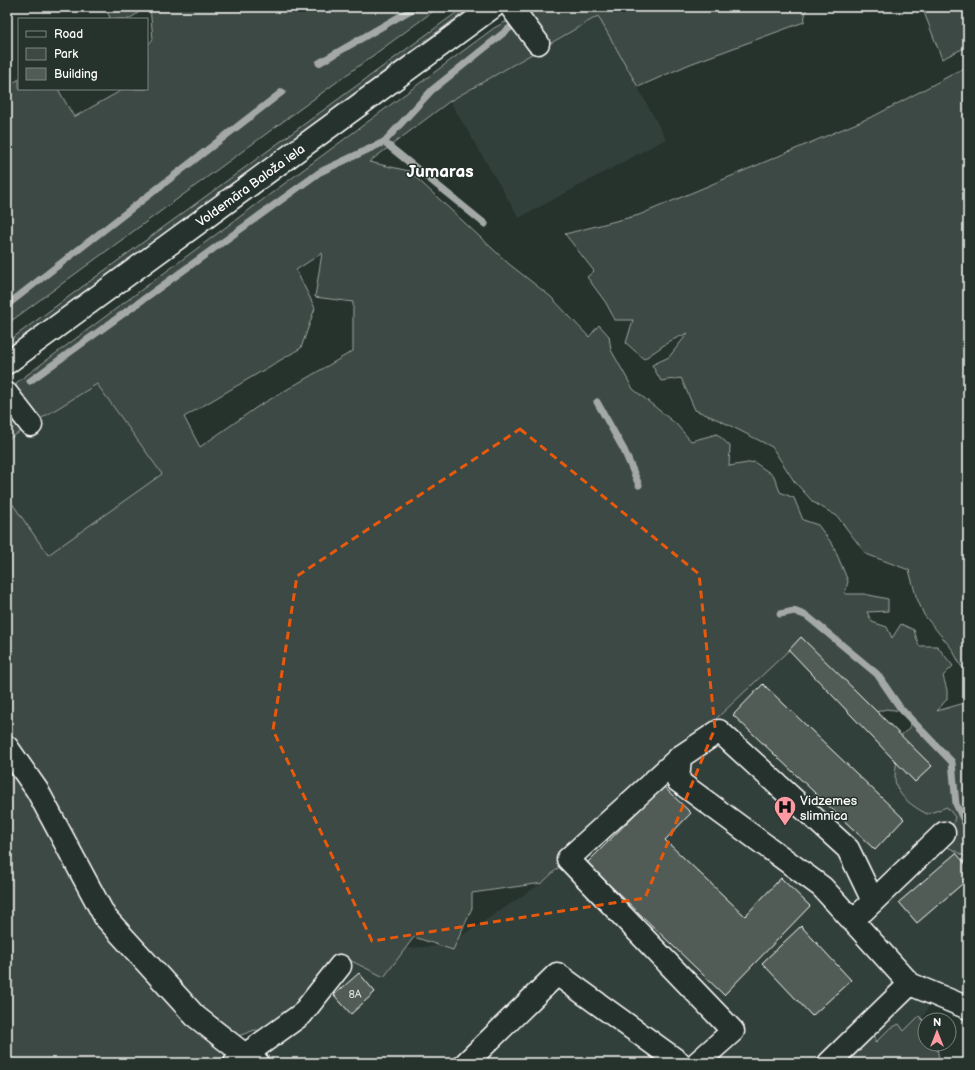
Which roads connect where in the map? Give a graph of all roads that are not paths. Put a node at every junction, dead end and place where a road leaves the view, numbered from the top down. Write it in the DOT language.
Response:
graph roads {
  1 [pos="493,7"];
  2 [pos="510,7"];
  3 [pos="538,43"];
  4 [pos="7,363"];
  5 [pos="7,394"];
  6 [pos="31,425"];
  7 [pos="7,747"];
  8 [pos="680,757"];
  9 [pos="944,833"];
  10 [pos="873,901"];
  11 [pos="852,921"];
  12 [pos="340,966"];
  13 [pos="910,984"];
  14 [pos="968,1008"];
  15 [pos="246,1060"];
  16 [pos="466,1063"];
  17 [pos="680,1063"];
  18 [pos="697,1063"];
  19 [pos="829,1063"];
  1 -- 4 [label="main road, Voldemāra Baloža iela"];
  2 -- 3 [label="main road"];
  5 -- 6 [label="main road"];
  7 -- 15 [label="main road"];
  8 -- 10 [label="main road"];
  8 -- 11 [label="main road"];
  8 -- 18 [label="main road"];
  9 -- 10 [label="main road"];
  10 -- 11 [label="main road"];
  11 -- 13 [label="main road"];
  12 -- 15 [label="main road"];
  13 -- 14 [label="main road"];
  13 -- 19 [label="main road"];
  16 -- 17 [label="main road"];
}
